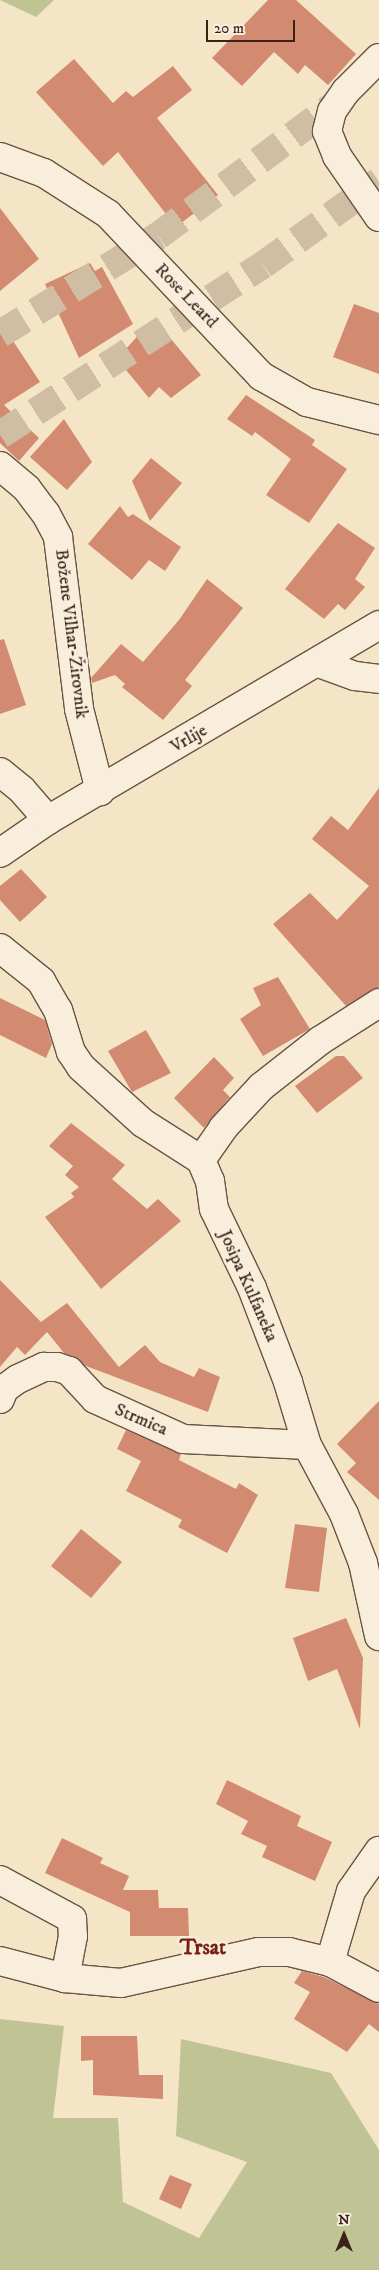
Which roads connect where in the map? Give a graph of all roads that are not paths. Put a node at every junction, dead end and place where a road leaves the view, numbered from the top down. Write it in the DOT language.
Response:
graph roads {
  1 [pos="379,58"];
  2 [pos="0,157"];
  3 [pos="379,217"];
  4 [pos="379,420"];
  5 [pos="0,466"];
  6 [pos="379,625"];
  7 [pos="319,663"];
  8 [pos="379,679"];
  9 [pos="0,772"];
  10 [pos="100,791"];
  11 [pos="48,820"];
  12 [pos="0,853"];
  13 [pos="0,948"];
  14 [pos="379,1003"];
  15 [pos="201,1160"];
  16 [pos="0,1399"];
  17 [pos="308,1445"];
  18 [pos="379,1636"];
  19 [pos="379,1851"];
  20 [pos="0,1880"];
  21 [pos="0,1961"];
  22 [pos="330,1962"];
  23 [pos="65,1978"];
  24 [pos="379,1988"];
  1 -- 3 [label="street"];
  2 -- 4 [label="street, Rose Leard"];
  5 -- 10 [label="street, Božene Vilhar-Žirovnik"];
  6 -- 7 [label="street, Vrlije"];
  7 -- 8 [label="street"];
  7 -- 10 [label="street, Vrlije"];
  9 -- 11 [label="street"];
  10 -- 11 [label="street, Vrlije"];
  11 -- 12 [label="street, Vrlije"];
  13 -- 15 [label="street"];
  14 -- 15 [label="street"];
  15 -- 17 [label="street, Josipa Kulfaneka"];
  16 -- 17 [label="street, Strmica"];
  17 -- 18 [label="street, Josipa Kulfaneka"];
  19 -- 22 [label="street"];
  20 -- 23 [label="street"];
  21 -- 23 [label="street"];
  22 -- 23 [label="street"];
  22 -- 24 [label="street"];
}
